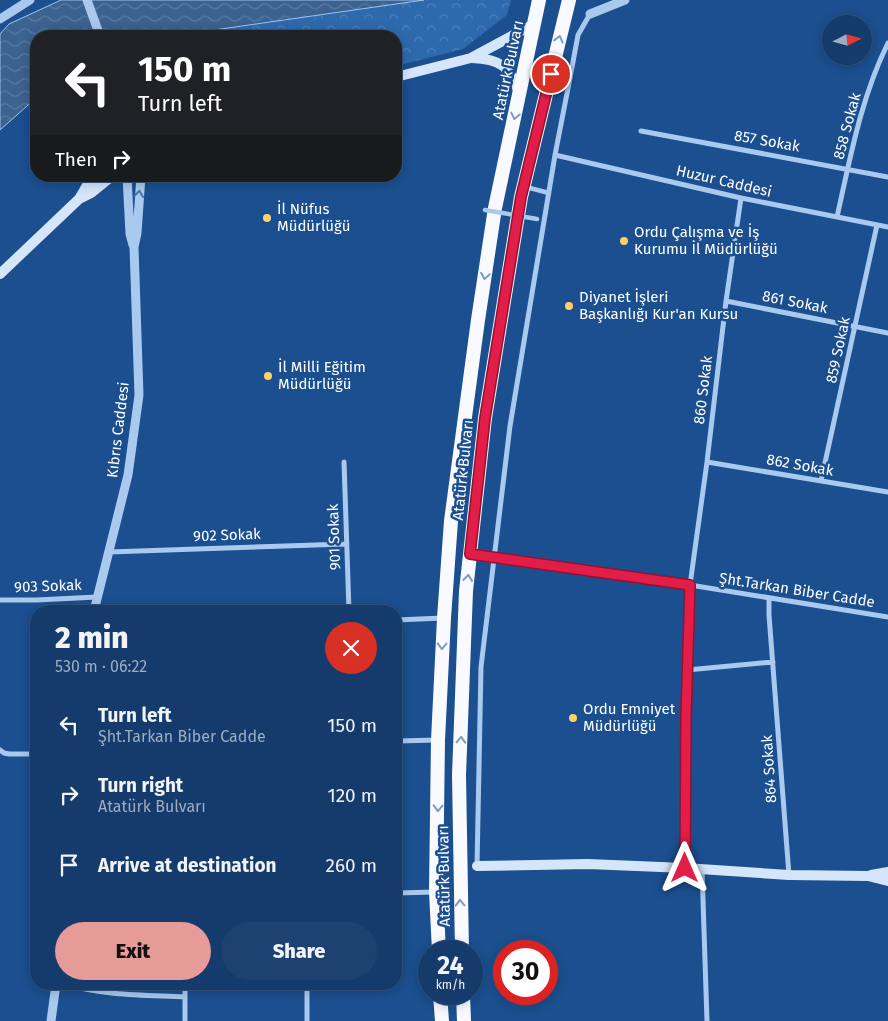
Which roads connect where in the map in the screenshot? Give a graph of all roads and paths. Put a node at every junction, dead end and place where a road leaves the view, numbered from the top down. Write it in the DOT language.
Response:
graph roads {
  1 [pos="30,0"];
  2 [pos="87,0"];
  3 [pos="539,0"];
  4 [pos="569,0"];
  5 [pos="625,0"];
  6 [pos="590,14"];
  7 [pos="0,19"];
  8 [pos="534,24"];
  9 [pos="98,30"];
  10 [pos="888,43"];
  11 [pos="471,58"];
  12 [pos="402,76"];
  13 [pos="520,93"];
  14 [pos="641,131"];
  15 [pos="555,155"];
  16 [pos="848,168"];
  17 [pos="888,177"];
  18 [pos="90,182"];
  19 [pos="105,182"];
  20 [pos="127,182"];
  21 [pos="140,182"];
  22 [pos="524,186"];
  23 [pos="549,193"];
  24 [pos="742,198"];
  25 [pos="79,199"];
  26 [pos="485,210"];
  27 [pos="837,217"];
  28 [pos="537,219"];
  29 [pos="877,224"];
  30 [pos="888,226"];
  31 [pos="134,247"];
  32 [pos="0,274"];
  33 [pos="726,301"];
  34 [pos="856,326"];
  35 [pos="888,333"];
  36 [pos="344,462"];
  37 [pos="707,462"];
  38 [pos="821,482"];
  39 [pos="888,492"];
  40 [pos="346,544"];
  41 [pos="109,552"];
  42 [pos="470,554"];
  43 [pos="494,557"];
  44 [pos="690,585"];
  45 [pos="97,597"];
  46 [pos="769,598"];
  47 [pos="0,600"];
  48 [pos="95,605"];
  49 [pos="349,605"];
  50 [pos="888,617"];
  51 [pos="444,618"];
  52 [pos="402,620"];
  53 [pos="773,662"];
  54 [pos="687,670"];
  55 [pos="438,740"];
  56 [pos="402,741"];
  57 [pos="0,750"];
  58 [pos="30,754"];
  59 [pos="477,866"];
  60 [pos="685,868"];
  61 [pos="702,870"];
  62 [pos="888,872"];
  63 [pos="789,875"];
  64 [pos="868,876"];
  65 [pos="888,881"];
  66 [pos="436,892"];
  67 [pos="402,893"];
  68 [pos="438,940"];
  69 [pos="462,940"];
  70 [pos="55,990"];
  71 [pos="88,990"];
  72 [pos="185,990"];
  73 [pos="307,990"];
  74 [pos="185,997"];
  75 [pos="441,1005"];
  76 [pos="463,1005"];
  77 [pos="51,1021"];
  78 [pos="186,1021"];
  79 [pos="307,1021"];
  80 [pos="442,1021"];
  81 [pos="464,1021"];
  82 [pos="707,1021"];
  1 -- 7 [label="street"];
  2 -- 9 [label="street"];
  3 -- 8 [label="highway, Atatürk Bulvarı"];
  22 -- 4 [label="highway, Atatürk Bulvarı, one-way"];
  5 -- 6 [label="street"];
  6 -- 15 [label="street"];
  8 -- 11 [label="main road"];
  8 -- 13 [label="highway, Atatürk Bulvarı"];
  10 -- 16 [label="street, 858 Sokak"];
  11 -- 12 [label="main road"];
  11 -- 13 [label="main road"];
  13 -- 51 [label="highway, Atatürk Bulvarı, one-way"];
  14 -- 16 [label="street, 857 Sokak"];
  15 -- 23 [label="street"];
  15 -- 24 [label="street, Huzur Caddesi"];
  16 -- 17 [label="street, 857 Sokak"];
  16 -- 27 [label="street, 858 Sokak"];
  18 -- 25 [label="main road"];
  19 -- 25 [label="main road"];
  20 -- 31 [label="street, Kıbrıs Caddesi"];
  31 -- 21 [label="street, Kıbrıs Caddesi, one-way"];
  22 -- 23 [label="street"];
  22 -- 42 [label="highway, Atatürk Bulvarı"];
  23 -- 43 [label="street"];
  24 -- 27 [label="street, Huzur Caddesi"];
  24 -- 33 [label="street, 860 Sokak"];
  25 -- 32 [label="main road"];
  26 -- 28 [label="street, bridge"];
  27 -- 29 [label="street, Huzur Caddesi"];
  29 -- 30 [label="street, Huzur Caddesi"];
  29 -- 34 [label="street, 859 Sokak"];
  31 -- 41 [label="street, Kıbrıs Caddesi"];
  33 -- 34 [label="street, 861 Sokak"];
  33 -- 37 [label="street, 860 Sokak"];
  34 -- 35 [label="street, 861 Sokak"];
  34 -- 38 [label="street, 859 Sokak"];
  36 -- 40 [label="street, 901 Sokak"];
  37 -- 38 [label="street, 862 Sokak"];
  37 -- 44 [label="street, 860 Sokak"];
  38 -- 39 [label="street, 862 Sokak"];
  40 -- 41 [label="street, 902 Sokak"];
  40 -- 49 [label="street, 901 Sokak"];
  41 -- 45 [label="street, Kıbrıs Caddesi"];
  42 -- 43 [label="street, Şht.Tarkan Biber Cadde"];
  69 -- 42 [label="highway, Atatürk Bulvarı, one-way"];
  43 -- 44 [label="street, Şht.Tarkan Biber Cadde"];
  43 -- 59 [label="street"];
  44 -- 46 [label="street, Şht.Tarkan Biber Cadde"];
  44 -- 54 [label="street, 860 Sokak"];
  45 -- 47 [label="street, 903 Sokak"];
  45 -- 48 [label="street, Kıbrıs Caddesi"];
  46 -- 50 [label="street, Şht.Tarkan Biber Cadde"];
  46 -- 53 [label="street, 864 Sokak"];
  51 -- 52 [label="street"];
  51 -- 55 [label="highway, Atatürk Bulvarı, one-way"];
  53 -- 54 [label="street"];
  53 -- 63 [label="street, 864 Sokak"];
  54 -- 60 [label="street, 860 Sokak"];
  55 -- 56 [label="street"];
  55 -- 66 [label="highway, Atatürk Bulvarı, one-way"];
  57 -- 58 [label="street"];
  59 -- 60 [label="main road"];
  60 -- 61 [label="main road"];
  61 -- 63 [label="main road"];
  61 -- 82 [label="street"];
  62 -- 64 [label="main road"];
  63 -- 64 [label="main road"];
  64 -- 65 [label="main road"];
  66 -- 67 [label="street"];
  66 -- 68 [label="highway, Atatürk Bulvarı"];
  70 -- 77 [label="street"];
  71 -- 74 [label="street"];
  72 -- 74 [label="street"];
  73 -- 79 [label="street"];
  74 -- 78 [label="street"];
  75 -- 80 [label="highway"];
  76 -- 81 [label="highway"];
}
